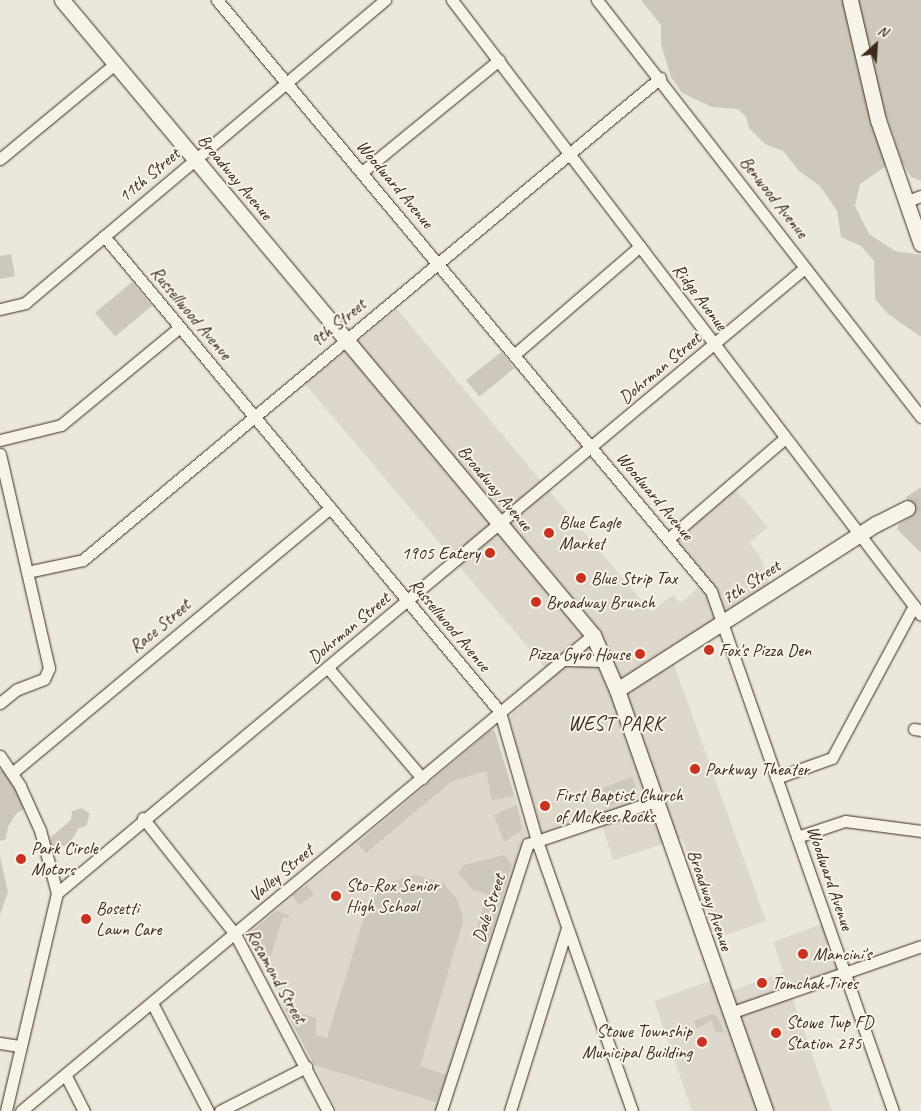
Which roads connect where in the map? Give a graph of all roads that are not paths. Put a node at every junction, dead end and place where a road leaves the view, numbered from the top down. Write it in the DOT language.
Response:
graph roads {
  1 [pos="62,0"];
  2 [pos="217,0"];
  3 [pos="385,0"];
  4 [pos="452,0"];
  5 [pos="597,0"];
  6 [pos="850,0"];
  7 [pos="498,60"];
  8 [pos="115,64"];
  9 [pos="660,78"];
  10 [pos="286,83"];
  11 [pos="571,152"];
  12 [pos="0,159"];
  13 [pos="195,159"];
  14 [pos="362,172"];
  15 [pos="921,196"];
  16 [pos="905,202"];
  17 [pos="104,236"];
  18 [pos="921,244"];
  19 [pos="640,246"];
  20 [pos="439,262"];
  21 [pos="801,272"];
  22 [pos="0,309"];
  23 [pos="180,327"];
  24 [pos="346,339"];
  25 [pos="714,346"];
  26 [pos="515,354"];
  27 [pos="254,416"];
  28 [pos="921,417"];
  29 [pos="785,438"];
  30 [pos="0,440"];
  31 [pos="592,448"];
  32 [pos="0,454"];
  33 [pos="330,508"];
  34 [pos="907,508"];
  35 [pos="501,525"];
  36 [pos="859,535"];
  37 [pos="668,540"];
  38 [pos="27,572"];
  39 [pos="408,602"];
  40 [pos="918,610"];
  41 [pos="722,623"];
  42 [pos="593,635"];
  43 [pos="563,660"];
  44 [pos="606,661"];
  45 [pos="328,668"];
  46 [pos="616,690"];
  47 [pos="0,703"];
  48 [pos="500,712"];
  49 [pos="0,756"];
  50 [pos="12,773"];
  51 [pos="422,778"];
  52 [pos="776,778"];
  53 [pos="655,801"];
  54 [pos="143,818"];
  55 [pos="921,831"];
  56 [pos="797,837"];
  57 [pos="537,841"];
  58 [pos="57,893"];
  59 [pos="568,928"];
  60 [pos="235,934"];
  61 [pos="921,946"];
  62 [pos="845,972"];
  63 [pos="152,1003"];
  64 [pos="730,1013"];
  65 [pos="0,1042"];
  66 [pos="19,1046"];
  67 [pos="306,1068"];
  68 [pos="66,1076"];
  69 [pos="6,1111"];
  70 [pos="21,1111"];
  71 [pos="84,1111"];
  72 [pos="208,1111"];
  73 [pos="220,1111"];
  74 [pos="328,1111"];
  75 [pos="442,1111"];
  76 [pos="510,1111"];
  77 [pos="632,1111"];
  78 [pos="765,1111"];
  79 [pos="894,1111"];
  1 -- 8 [label="street, Broadway Avenue"];
  2 -- 10 [label="street, Woodward Avenue"];
  3 -- 10 [label="street, 11th Street"];
  4 -- 7 [label="street, Ridge Avenue"];
  5 -- 9 [label="street, Benwood Avenue"];
  6 -- 16 [label="street"];
  7 -- 11 [label="street, Ridge Avenue"];
  7 -- 14 [label="street"];
  8 -- 12 [label="street"];
  8 -- 13 [label="street, Broadway Avenue"];
  9 -- 11 [label="street, 9th Street"];
  9 -- 28 [label="street, Benwood Avenue"];
  10 -- 13 [label="street, 11th Street"];
  10 -- 14 [label="street, Woodward Avenue"];
  11 -- 19 [label="street, Ridge Avenue"];
  11 -- 20 [label="street, 9th Street"];
  13 -- 17 [label="street, 11th Street"];
  13 -- 24 [label="street, Broadway Avenue"];
  14 -- 20 [label="street, Woodward Avenue"];
  15 -- 16 [label="street"];
  16 -- 18 [label="street"];
  17 -- 22 [label="street, 11th Street"];
  17 -- 23 [label="street, Russellwood Avenue"];
  19 -- 25 [label="street, Ridge Avenue"];
  19 -- 26 [label="street"];
  20 -- 24 [label="street, 9th Street"];
  20 -- 26 [label="street, Woodward Avenue"];
  21 -- 25 [label="street, Dohrman Street"];
  23 -- 27 [label="street, Russellwood Avenue"];
  23 -- 30 [label="street"];
  24 -- 27 [label="street, 9th Street"];
  24 -- 35 [label="street, Broadway Avenue"];
  25 -- 29 [label="street, Ridge Avenue"];
  25 -- 31 [label="street, Dohrman Street"];
  26 -- 31 [label="street, Woodward Avenue"];
  27 -- 33 [label="street, Russellwood Avenue"];
  27 -- 38 [label="street, 9th Street"];
  29 -- 36 [label="street, Ridge Avenue"];
  29 -- 37 [label="street"];
  31 -- 35 [label="street, Dohrman Street"];
  31 -- 37 [label="street, Woodward Avenue"];
  32 -- 38 [label="street"];
  33 -- 39 [label="street, Russellwood Avenue"];
  33 -- 50 [label="street, Race Street"];
  34 -- 36 [label="street, 7th Street"];
  35 -- 39 [label="street, Dohrman Street"];
  35 -- 42 [label="street, Broadway Avenue"];
  36 -- 40 [label="street, Ridge Avenue"];
  36 -- 41 [label="street, 7th Street"];
  37 -- 41 [label="street, Woodward Avenue"];
  38 -- 47 [label="street"];
  39 -- 45 [label="street, Dohrman Street"];
  39 -- 48 [label="street, Russellwood Avenue"];
  40 -- 52 [label="street"];
  41 -- 46 [label="street, 7th Street"];
  41 -- 52 [label="street, Woodward Avenue"];
  42 -- 43 [label="street, Valley Street"];
  42 -- 44 [label="street, Broadway Avenue"];
  43 -- 44 [label="street"];
  43 -- 48 [label="street, Valley Street"];
  44 -- 46 [label="street, Broadway Avenue"];
  45 -- 51 [label="street"];
  45 -- 54 [label="street, Dohrman Street"];
  46 -- 53 [label="street, Broadway Avenue"];
  48 -- 51 [label="street, Valley Street"];
  48 -- 57 [label="street, Russellwood Avenue"];
  49 -- 50 [label="street"];
  50 -- 58 [label="street"];
  51 -- 60 [label="street, Valley Street"];
  52 -- 56 [label="street, Woodward Avenue"];
  53 -- 57 [label="street"];
  53 -- 64 [label="street, Broadway Avenue"];
  54 -- 58 [label="street, Dohrman Street"];
  54 -- 60 [label="street, Rosamond Street"];
  55 -- 56 [label="street"];
  56 -- 62 [label="street, Woodward Avenue"];
  57 -- 59 [label="street, Russellwood Avenue"];
  57 -- 75 [label="street, Dale Street"];
  58 -- 66 [label="street"];
  59 -- 76 [label="street"];
  59 -- 77 [label="street, Russellwood Avenue"];
  60 -- 63 [label="street, Valley Street"];
  60 -- 67 [label="street, Rosamond Street"];
  61 -- 62 [label="street"];
  62 -- 64 [label="street"];
  62 -- 79 [label="street, Woodward Avenue"];
  63 -- 68 [label="street, Valley Street"];
  63 -- 72 [label="street"];
  64 -- 78 [label="street, Broadway Avenue"];
  65 -- 66 [label="street"];
  66 -- 69 [label="street"];
  67 -- 73 [label="street"];
  67 -- 74 [label="street, Rosamond Street"];
  68 -- 70 [label="street, Valley Street"];
  68 -- 71 [label="street"];
}
